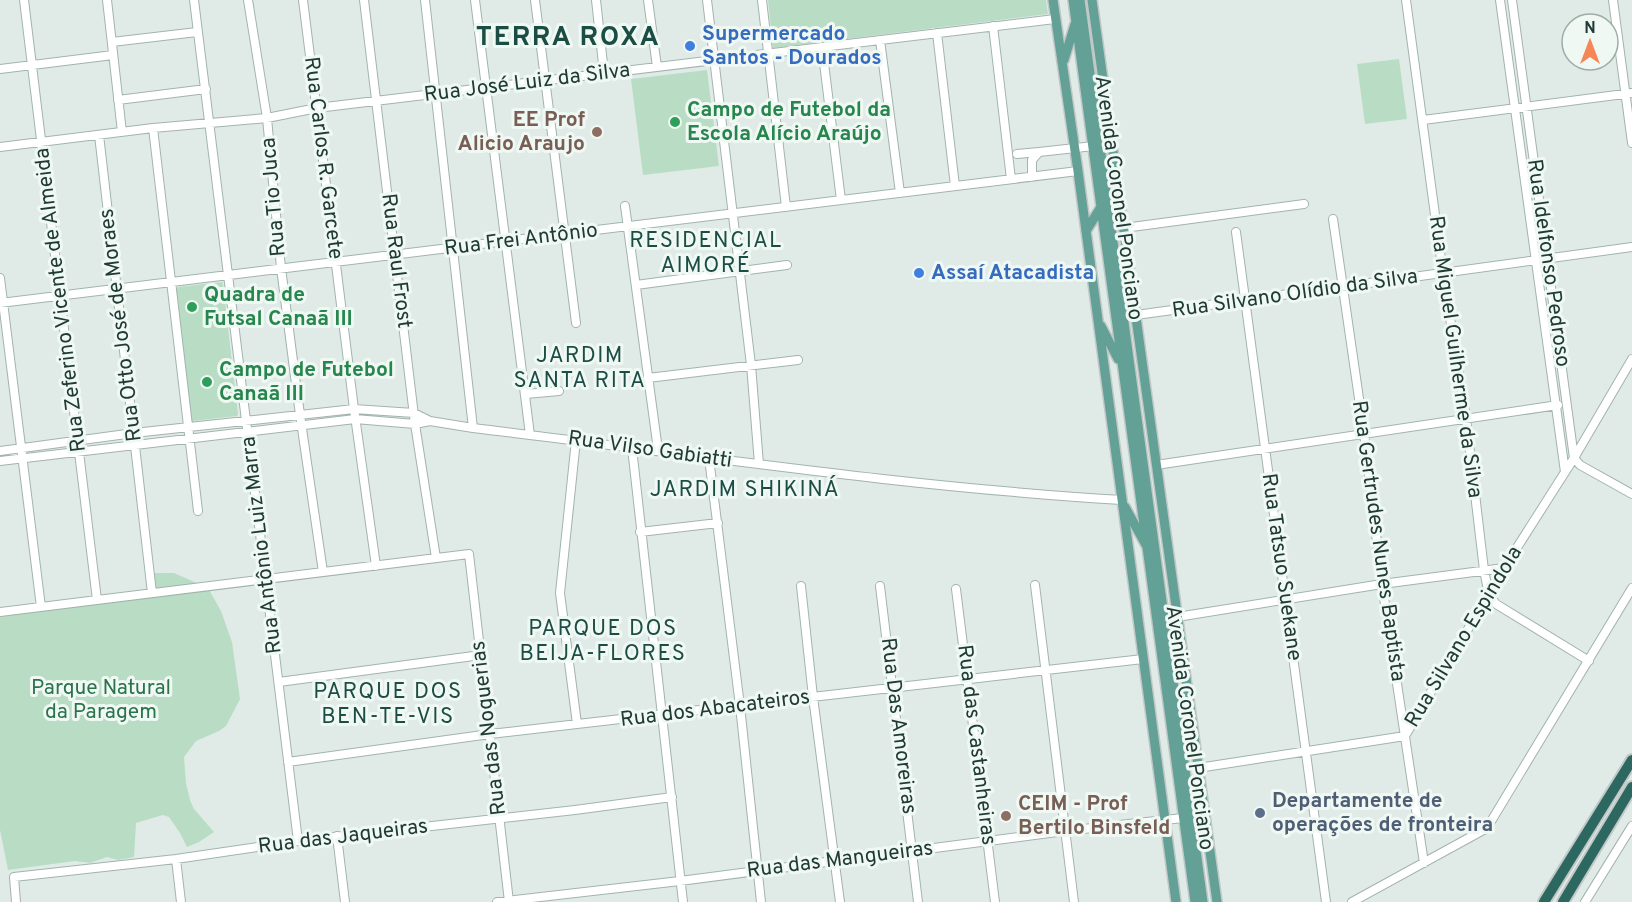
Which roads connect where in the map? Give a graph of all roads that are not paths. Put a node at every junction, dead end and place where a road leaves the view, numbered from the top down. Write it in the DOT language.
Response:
graph roads {
  1 [pos="24,0"];
  2 [pos="107,0"];
  3 [pos="194,0"];
  4 [pos="248,0"];
  5 [pos="303,0"];
  6 [pos="364,0"];
  7 [pos="425,0"];
  8 [pos="476,0"];
  9 [pos="535,0"];
  10 [pos="596,0"];
  11 [pos="648,0"];
  12 [pos="707,0"];
  13 [pos="762,0"];
  14 [pos="1053,0"];
  15 [pos="1073,0"];
  16 [pos="1080,0"];
  17 [pos="1092,0"];
  18 [pos="1406,0"];
  19 [pos="1500,0"];
  20 [pos="1512,0"];
  21 [pos="1613,0"];
  22 [pos="1055,18"];
  23 [pos="1076,22"];
  24 [pos="993,26"];
  25 [pos="197,32"];
  26 [pos="937,33"];
  27 [pos="880,40"];
  28 [pos="112,42"];
  29 [pos="822,47"];
  30 [pos="768,53"];
  31 [pos="113,55"];
  32 [pos="714,60"];
  33 [pos="32,65"];
  34 [pos="1062,66"];
  35 [pos="657,67"];
  36 [pos="0,69"];
  37 [pos="604,74"];
  38 [pos="545,81"];
  39 [pos="487,88"];
  40 [pos="206,89"];
  41 [pos="1629,93"];
  42 [pos="436,94"];
  43 [pos="118,100"];
  44 [pos="376,101"];
  45 [pos="1526,106"];
  46 [pos="318,108"];
  47 [pos="1515,108"];
  48 [pos="267,118"];
  49 [pos="1423,120"];
  50 [pos="211,123"];
  51 [pos="153,128"];
  52 [pos="122,132"];
  53 [pos="99,135"];
  54 [pos="41,142"];
  55 [pos="1632,143"];
  56 [pos="1112,144"];
  57 [pos="1096,146"];
  58 [pos="0,147"];
  59 [pos="1075,149"];
  60 [pos="1039,152"];
  61 [pos="1017,154"];
  62 [pos="1078,171"];
  63 [pos="1100,173"];
  64 [pos="1032,177"];
  65 [pos="1011,179"];
  66 [pos="955,186"];
  67 [pos="900,193"];
  68 [pos="841,200"];
  69 [pos="1304,204"];
  70 [pos="625,206"];
  71 [pos="786,207"];
  72 [pos="1101,207"];
  73 [pos="733,214"];
  74 [pos="1333,219"];
  75 [pos="627,227"];
  76 [pos="1124,228"];
  77 [pos="1086,231"];
  78 [pos="1236,232"];
  79 [pos="565,235"];
  80 [pos="506,242"];
  81 [pos="454,248"];
  82 [pos="1114,248"];
  83 [pos="1632,248"];
  84 [pos="395,255"];
  85 [pos="1547,259"];
  86 [pos="1536,261"];
  87 [pos="336,262"];
  88 [pos="787,265"];
  89 [pos="281,268"];
  90 [pos="740,271"];
  91 [pos="1443,274"];
  92 [pos="230,275"];
  93 [pos="0,278"];
  94 [pos="172,282"];
  95 [pos="636,285"];
  96 [pos="1343,287"];
  97 [pos="117,289"];
  98 [pos="60,295"];
  99 [pos="1245,300"];
  100 [pos="1134,301"];
  101 [pos="1,302"];
  102 [pos="1136,315"];
  103 [pos="1097,318"];
  104 [pos="576,323"];
  105 [pos="1632,359"];
  106 [pos="798,360"];
  107 [pos="751,365"];
  108 [pos="1122,368"];
  109 [pos="648,378"];
  110 [pos="559,392"];
  111 [pos="526,394"];
  112 [pos="1567,403"];
  113 [pos="1556,405"];
  114 [pos="354,409"];
  115 [pos="414,413"];
  116 [pos="300,415"];
  117 [pos="1466,418"];
  118 [pos="355,420"];
  119 [pos="247,421"];
  120 [pos="430,421"];
  121 [pos="415,424"];
  122 [pos="301,425"];
  123 [pos="188,427"];
  124 [pos="473,428"];
  125 [pos="249,432"];
  126 [pos="134,433"];
  127 [pos="1364,434"];
  128 [pos="530,435"];
  129 [pos="190,439"];
  130 [pos="78,440"];
  131 [pos="576,440"];
  132 [pos="135,445"];
  133 [pos="21,448"];
  134 [pos="632,448"];
  135 [pos="1265,448"];
  136 [pos="658,450"];
  137 [pos="0,451"];
  138 [pos="79,452"];
  139 [pos="22,458"];
  140 [pos="708,458"];
  141 [pos="1574,458"];
  142 [pos="0,461"];
  143 [pos="759,464"];
  144 [pos="1156,465"];
  145 [pos="1565,472"];
  146 [pos="1632,494"];
  147 [pos="1122,500"];
  148 [pos="198,511"];
  149 [pos="718,523"];
  150 [pos="640,532"];
  151 [pos="1147,546"];
  152 [pos="436,558"];
  153 [pos="376,566"];
  154 [pos="1504,568"];
  155 [pos="1484,570"];
  156 [pos="323,572"];
  157 [pos="266,579"];
  158 [pos="1382,584"];
  159 [pos="1035,585"];
  160 [pos="801,586"];
  161 [pos="880,586"];
  162 [pos="1632,588"];
  163 [pos="956,589"];
  164 [pos="152,593"];
  165 [pos="1489,595"];
  166 [pos="98,600"];
  167 [pos="1285,600"];
  168 [pos="41,607"];
  169 [pos="0,612"];
  170 [pos="1177,617"];
  171 [pos="481,656"];
  172 [pos="1143,659"];
  173 [pos="1588,661"];
  174 [pos="1045,670"];
  175 [pos="1186,679"];
  176 [pos="967,680"];
  177 [pos="279,682"];
  178 [pos="1170,686"];
  179 [pos="893,688"];
  180 [pos="813,697"];
  181 [pos="740,706"];
  182 [pos="663,715"];
  183 [pos="577,724"];
  184 [pos="490,734"];
  185 [pos="1405,736"];
  186 [pos="1180,737"];
  187 [pos="1306,751"];
  188 [pos="1632,760"];
  189 [pos="288,762"];
  190 [pos="1198,768"];
  191 [pos="1632,787"];
  192 [pos="672,797"];
  193 [pos="1184,818"];
  194 [pos="500,819"];
  195 [pos="1165,820"];
  196 [pos="1632,826"];
  197 [pos="1065,831"];
  198 [pos="337,836"];
  199 [pos="298,841"];
  200 [pos="989,841"];
  201 [pos="913,852"];
  202 [pos="176,859"];
  203 [pos="836,861"];
  204 [pos="1424,863"];
  205 [pos="757,870"];
  206 [pos="680,881"];
  207 [pos="509,901"];
  208 [pos="16,902"];
  209 [pos="181,902"];
  210 [pos="345,902"];
  211 [pos="497,902"];
  212 [pos="683,902"];
  213 [pos="761,902"];
  214 [pos="840,902"];
  215 [pos="918,902"];
  216 [pos="995,902"];
  217 [pos="1074,902"];
  218 [pos="1176,902"];
  219 [pos="1195,902"];
  220 [pos="1203,902"];
  221 [pos="1216,902"];
  222 [pos="1326,902"];
  223 [pos="1352,902"];
  224 [pos="1544,902"];
  225 [pos="1563,902"];
  226 [pos="1585,902"];
  1 -- 33 [label="street, Rua Zeferino Vicente de Almeida"];
  2 -- 28 [label="street"];
  3 -- 25 [label="street, Rua Antônio Luiz Marra"];
  4 -- 48 [label="street, Rua Tio Juca"];
  5 -- 46 [label="street, Rua Carlos R. Garcete"];
  6 -- 44 [label="street, Rua Raul Frost"];
  7 -- 42 [label="street"];
  8 -- 39 [label="street"];
  9 -- 38 [label="street"];
  10 -- 37 [label="street"];
  11 -- 35 [label="street"];
  12 -- 32 [label="street"];
  13 -- 30 [label="street"];
  14 -- 22 [label="main road"];
  15 -- 23 [label="main road, Avenida Coronel Ponciano"];
  16 -- 57 [label="main road"];
  17 -- 56 [label="main road"];
  18 -- 49 [label="street, Rua Miguel Guilherme da Silva"];
  19 -- 47 [label="street, Rua Idelfonso Pedroso"];
  20 -- 45 [label="street, Rua Idelfonso Pedroso"];
  21 -- 41 [label="street"];
  22 -- 24 [label="street, Rua José Luiz da Silva"];
  22 -- 34 [label="main road"];
  23 -- 34 [label="main road"];
  23 -- 57 [label="main road, Avenida Coronel Ponciano"];
  24 -- 26 [label="street, Rua José Luiz da Silva"];
  24 -- 65 [label="street"];
  25 -- 28 [label="street"];
  25 -- 40 [label="street, Rua Antônio Luiz Marra"];
  26 -- 27 [label="street, Rua José Luiz da Silva"];
  26 -- 66 [label="street"];
  27 -- 29 [label="street, Rua José Luiz da Silva"];
  27 -- 67 [label="street"];
  28 -- 31 [label="street"];
  29 -- 30 [label="street, Rua José Luiz da Silva"];
  29 -- 68 [label="street"];
  30 -- 32 [label="street, Rua José Luiz da Silva"];
  30 -- 71 [label="street"];
  31 -- 33 [label="street"];
  31 -- 43 [label="street"];
  32 -- 35 [label="street, Rua José Luiz da Silva"];
  32 -- 73 [label="street"];
  33 -- 36 [label="street"];
  33 -- 54 [label="street, Rua Zeferino Vicente de Almeida"];
  34 -- 59 [label="main road"];
  35 -- 37 [label="street, Rua José Luiz da Silva"];
  37 -- 38 [label="street, Rua José Luiz da Silva"];
  38 -- 39 [label="street, Rua José Luiz da Silva"];
  38 -- 79 [label="street"];
  39 -- 42 [label="street, Rua José Luiz da Silva"];
  39 -- 80 [label="street"];
  40 -- 43 [label="street"];
  40 -- 50 [label="street, Rua Antônio Luiz Marra"];
  41 -- 45 [label="street"];
  41 -- 55 [label="street"];
  42 -- 44 [label="street, Rua José Luiz da Silva"];
  42 -- 81 [label="street"];
  43 -- 52 [label="street"];
  44 -- 46 [label="street, Rua José Luiz da Silva"];
  44 -- 84 [label="street, Rua Raul Frost"];
  45 -- 47 [label="street"];
  45 -- 85 [label="street, Rua Idelfonso Pedroso"];
  46 -- 48 [label="street, Rua José Luiz da Silva"];
  46 -- 87 [label="street, Rua Carlos R. Garcete"];
  47 -- 49 [label="street"];
  47 -- 86 [label="street, Rua Idelfonso Pedroso"];
  48 -- 50 [label="street, Rua José Luiz da Silva"];
  48 -- 89 [label="street, Rua Tio Juca"];
  49 -- 91 [label="street, Rua Miguel Guilherme da Silva"];
  50 -- 51 [label="street, Rua José Luiz da Silva"];
  50 -- 92 [label="street, Rua Antônio Luiz Marra"];
  51 -- 52 [label="street, Rua José Luiz da Silva"];
  51 -- 94 [label="street"];
  52 -- 53 [label="street, Rua José Luiz da Silva"];
  53 -- 54 [label="street, Rua José Luiz da Silva"];
  53 -- 97 [label="street, Rua Otto José de Moraes"];
  54 -- 58 [label="street, Rua José Luiz da Silva"];
  54 -- 98 [label="street, Rua Zeferino Vicente de Almeida"];
  56 -- 57 [label="street"];
  56 -- 76 [label="main road"];
  57 -- 59 [label="street"];
  57 -- 63 [label="main road, Avenida Coronel Ponciano"];
  59 -- 60 [label="street"];
  59 -- 62 [label="main road"];
  60 -- 61 [label="street"];
  60 -- 64 [label="street"];
  62 -- 64 [label="street, Rua Frei Antônio"];
  62 -- 77 [label="main road"];
  63 -- 72 [label="main road, Avenida Coronel Ponciano"];
  63 -- 82 [label="main road"];
  64 -- 65 [label="street, Rua Frei Antônio"];
  65 -- 66 [label="street, Rua Frei Antônio"];
  66 -- 67 [label="street, Rua Frei Antônio"];
  67 -- 68 [label="street, Rua Frei Antônio"];
  68 -- 71 [label="street, Rua Frei Antônio"];
  69 -- 76 [label="street"];
  70 -- 75 [label="street"];
  71 -- 73 [label="street, Rua Frei Antônio"];
  72 -- 77 [label="main road"];
  72 -- 108 [label="main road, Avenida Coronel Ponciano"];
  73 -- 75 [label="street, Rua Frei Antônio"];
  73 -- 90 [label="street"];
  74 -- 96 [label="street, Rua Gertrudes Nunes Baptista"];
  75 -- 79 [label="street, Rua Frei Antônio"];
  75 -- 95 [label="street"];
  76 -- 100 [label="main road"];
  77 -- 103 [label="main road"];
  78 -- 99 [label="street, Rua Tatsuo Suekane"];
  79 -- 80 [label="street, Rua Frei Antônio"];
  79 -- 104 [label="street"];
  80 -- 81 [label="street, Rua Frei Antônio"];
  80 -- 111 [label="street"];
  81 -- 84 [label="street, Rua Frei Antônio"];
  81 -- 124 [label="street"];
  82 -- 100 [label="main road"];
  82 -- 178 [label="main road, Avenida Coronel Ponciano"];
  83 -- 85 [label="street, Rua Silvano Olídio da Silva"];
  84 -- 87 [label="street, Rua Frei Antônio"];
  84 -- 115 [label="street, Rua Raul Frost"];
  85 -- 86 [label="street, Rua Silvano Olídio da Silva"];
  85 -- 112 [label="street, Rua Idelfonso Pedroso"];
  86 -- 91 [label="street, Rua Silvano Olídio da Silva"];
  86 -- 113 [label="street, Rua Idelfonso Pedroso"];
  87 -- 89 [label="street, Rua Frei Antônio"];
  87 -- 114 [label="street, Rua Carlos R. Garcete"];
  88 -- 90 [label="street"];
  89 -- 92 [label="street, Rua Frei Antônio"];
  89 -- 116 [label="street, Rua Tio Juca"];
  90 -- 95 [label="street"];
  90 -- 107 [label="street"];
  91 -- 96 [label="street, Rua Silvano Olídio da Silva"];
  91 -- 117 [label="street, Rua Miguel Guilherme da Silva"];
  92 -- 94 [label="street, Rua Frei Antônio"];
  92 -- 119 [label="street, Rua Antônio Luiz Marra"];
  93 -- 101 [label="street"];
  94 -- 97 [label="street, Rua Frei Antônio"];
  94 -- 123 [label="street"];
  95 -- 109 [label="street"];
  96 -- 99 [label="street, Rua Silvano Olídio da Silva"];
  96 -- 127 [label="street, Rua Gertrudes Nunes Baptista"];
  97 -- 98 [label="street, Rua Frei Antônio"];
  97 -- 126 [label="street, Rua Otto José de Moraes"];
  98 -- 101 [label="street, Rua Frei Antônio"];
  98 -- 130 [label="street, Rua Zeferino Vicente de Almeida"];
  99 -- 102 [label="street, Rua Silvano Olídio da Silva"];
  99 -- 135 [label="street, Rua Tatsuo Suekane"];
  100 -- 102 [label="main road"];
  101 -- 133 [label="street"];
  102 -- 144 [label="main road"];
  103 -- 108 [label="main road"];
  103 -- 147 [label="main road"];
  105 -- 141 [label="street, Rua Silvano Espindola"];
  106 -- 107 [label="street"];
  107 -- 109 [label="street"];
  107 -- 143 [label="street"];
  108 -- 151 [label="main road, Avenida Coronel Ponciano"];
  109 -- 136 [label="street"];
  110 -- 111 [label="street"];
  111 -- 128 [label="street"];
  112 -- 113 [label="street"];
  112 -- 141 [label="street, Rua Idelfonso Pedroso"];
  113 -- 117 [label="street"];
  113 -- 145 [label="street, Rua Idelfonso Pedroso"];
  114 -- 115 [label="street, Rua Vilso Gabiatti"];
  114 -- 116 [label="street, Rua Vilso Gabiatti"];
  114 -- 118 [label="street, Rua Carlos R. Garcete"];
  115 -- 120 [label="street, Rua Vilso Gabiatti"];
  115 -- 121 [label="street, Rua Raul Frost"];
  116 -- 119 [label="street, Rua Vilso Gabiatti"];
  116 -- 122 [label="street, Rua Tio Juca"];
  117 -- 127 [label="street"];
  117 -- 155 [label="street, Rua Miguel Guilherme da Silva"];
  118 -- 121 [label="street, Rua Vilso Gabiatti"];
  118 -- 122 [label="street, Rua Vilso Gabiatti"];
  118 -- 153 [label="street, Rua Carlos R. Garcete"];
  119 -- 123 [label="street, Rua Vilso Gabiatti"];
  119 -- 125 [label="street, Rua Antônio Luiz Marra"];
  120 -- 121 [label="street, Rua Vilso Gabiatti"];
  120 -- 124 [label="street, Rua Vilso Gabiatti"];
  121 -- 152 [label="street, Rua Raul Frost"];
  122 -- 125 [label="street, Rua Vilso Gabiatti"];
  122 -- 156 [label="street, Rua Tio Juca"];
  123 -- 126 [label="street, Rua Vilso Gabiatti"];
  123 -- 129 [label="street"];
  124 -- 128 [label="street, Rua Vilso Gabiatti"];
  125 -- 129 [label="street, Rua Vilso Gabiatti"];
  125 -- 157 [label="street, Rua Antônio Luiz Marra"];
  126 -- 130 [label="street, Rua Vilso Gabiatti"];
  126 -- 132 [label="street, Rua Otto José de Moraes"];
  127 -- 135 [label="street"];
  127 -- 158 [label="street, Rua Gertrudes Nunes Baptista"];
  128 -- 131 [label="street, Rua Vilso Gabiatti"];
  129 -- 132 [label="street, Rua Vilso Gabiatti"];
  129 -- 148 [label="street"];
  130 -- 133 [label="street, Rua Vilso Gabiatti"];
  130 -- 138 [label="street, Rua Zeferino Vicente de Almeida"];
  131 -- 134 [label="street, Rua Vilso Gabiatti"];
  131 -- 183 [label="street"];
  132 -- 138 [label="street, Rua Vilso Gabiatti"];
  132 -- 164 [label="street, Rua Otto José de Moraes"];
  133 -- 137 [label="street, Rua Vilso Gabiatti"];
  133 -- 139 [label="street"];
  134 -- 136 [label="street, Rua Vilso Gabiatti"];
  134 -- 150 [label="street"];
  135 -- 144 [label="street"];
  135 -- 167 [label="street, Rua Tatsuo Suekane"];
  136 -- 140 [label="street, Rua Vilso Gabiatti"];
  138 -- 139 [label="street, Rua Vilso Gabiatti"];
  138 -- 166 [label="street, Rua Zeferino Vicente de Almeida"];
  139 -- 142 [label="street, Rua Vilso Gabiatti"];
  139 -- 168 [label="street"];
  140 -- 143 [label="street, Rua Vilso Gabiatti"];
  140 -- 149 [label="street"];
  141 -- 145 [label="street, Rua Silvano Espindola"];
  141 -- 146 [label="street"];
  143 -- 147 [label="street, Rua Vilso Gabiatti"];
  144 -- 170 [label="main road"];
  145 -- 154 [label="street, Rua Silvano Espindola"];
  147 -- 151 [label="main road"];
  147 -- 172 [label="main road"];
  149 -- 150 [label="street"];
  149 -- 181 [label="street"];
  150 -- 182 [label="street"];
  151 -- 178 [label="main road, Avenida Coronel Ponciano"];
  152 -- 153 [label="street"];
  152 -- 171 [label="street, Rua das Noguerias"];
  153 -- 156 [label="street"];
  154 -- 155 [label="street"];
  154 -- 165 [label="street, Rua Silvano Espindola"];
  155 -- 158 [label="street"];
  155 -- 165 [label="street, Rua Miguel Guilherme da Silva"];
  156 -- 157 [label="street"];
  157 -- 164 [label="street"];
  157 -- 177 [label="street, Rua Antônio Luiz Marra"];
  158 -- 167 [label="street"];
  158 -- 185 [label="street, Rua Gertrudes Nunes Baptista"];
  159 -- 174 [label="street"];
  160 -- 180 [label="street"];
  161 -- 179 [label="street, Rua Das Amoreiras"];
  162 -- 173 [label="street"];
  163 -- 176 [label="street, Rua das Castanheiras"];
  164 -- 166 [label="street"];
  165 -- 173 [label="street"];
  165 -- 185 [label="street, Rua Silvano Espindola"];
  166 -- 168 [label="street"];
  167 -- 170 [label="street"];
  167 -- 187 [label="street, Rua Tatsuo Suekane"];
  168 -- 169 [label="street"];
  170 -- 175 [label="main road"];
  171 -- 177 [label="street"];
  171 -- 184 [label="street, Rua das Noguerias"];
  172 -- 174 [label="street, Rua dos Abacateiros"];
  172 -- 195 [label="main road"];
  173 -- 204 [label="street"];
  174 -- 176 [label="street, Rua dos Abacateiros"];
  174 -- 197 [label="street"];
  175 -- 178 [label="main road"];
  175 -- 190 [label="main road"];
  176 -- 179 [label="street, Rua dos Abacateiros"];
  176 -- 200 [label="street, Rua das Castanheiras"];
  177 -- 189 [label="street, Rua Antônio Luiz Marra"];
  178 -- 186 [label="main road"];
  178 -- 193 [label="main road, Avenida Coronel Ponciano"];
  179 -- 180 [label="street, Rua dos Abacateiros"];
  179 -- 201 [label="street, Rua Das Amoreiras"];
  180 -- 181 [label="street, Rua dos Abacateiros"];
  180 -- 203 [label="street"];
  181 -- 182 [label="street, Rua dos Abacateiros"];
  181 -- 205 [label="street"];
  182 -- 183 [label="street, Rua dos Abacateiros"];
  182 -- 192 [label="street"];
  183 -- 184 [label="street, Rua dos Abacateiros"];
  184 -- 189 [label="street, Rua dos Abacateiros"];
  184 -- 194 [label="street, Rua das Noguerias"];
  185 -- 187 [label="street, Rua Silvano Espindola"];
  185 -- 204 [label="street, Rua Gertrudes Nunes Baptista"];
  186 -- 190 [label="main road"];
  186 -- 220 [label="main road"];
  187 -- 190 [label="street, Rua Silvano Espindola"];
  187 -- 222 [label="street, Rua Tatsuo Suekane"];
  188 -- 224 [label="highway"];
  189 -- 199 [label="street, Rua Antônio Luiz Marra"];
  190 -- 221 [label="main road"];
  191 -- 225 [label="highway"];
  192 -- 194 [label="street, Rua das Jaqueiras"];
  192 -- 206 [label="street"];
  193 -- 195 [label="street, Rua das Mangueiras"];
  193 -- 219 [label="main road, Avenida Coronel Ponciano"];
  194 -- 198 [label="street, Rua das Jaqueiras"];
  194 -- 207 [label="street, Rua das Noguerias"];
  195 -- 197 [label="street, Rua das Mangueiras"];
  195 -- 218 [label="main road"];
  196 -- 226 [label="street"];
  197 -- 200 [label="street, Rua das Mangueiras"];
  197 -- 217 [label="street"];
  198 -- 199 [label="street, Rua das Jaqueiras"];
  198 -- 210 [label="street"];
  199 -- 202 [label="street, Rua das Jaqueiras"];
  200 -- 201 [label="street, Rua das Mangueiras"];
  200 -- 216 [label="street, Rua das Castanheiras"];
  201 -- 203 [label="street, Rua das Mangueiras"];
  201 -- 215 [label="street, Rua Das Amoreiras"];
  202 -- 208 [label="street, Rua das Jaqueiras"];
  202 -- 209 [label="street"];
  203 -- 205 [label="street, Rua das Mangueiras"];
  203 -- 214 [label="street"];
  204 -- 223 [label="street"];
  205 -- 206 [label="street, Rua das Mangueiras"];
  205 -- 213 [label="street"];
  206 -- 207 [label="street, Rua das Mangueiras"];
  206 -- 212 [label="street"];
  207 -- 211 [label="street, Rua das Mangueiras"];
}
